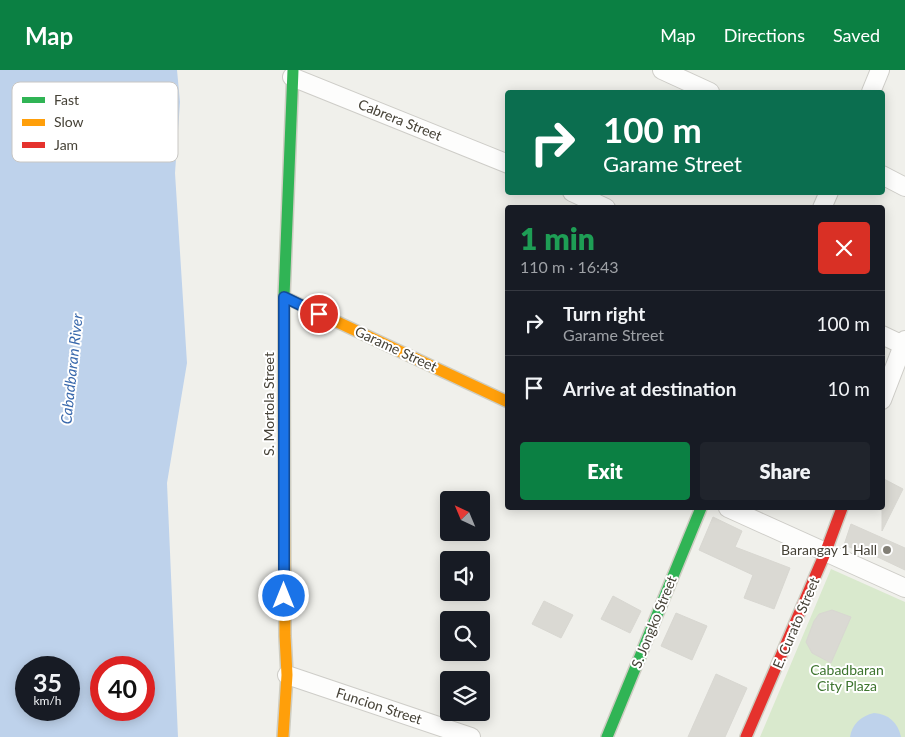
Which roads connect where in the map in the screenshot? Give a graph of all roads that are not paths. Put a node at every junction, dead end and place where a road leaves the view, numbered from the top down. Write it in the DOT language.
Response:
graph roads {
  1 [pos="662,70"];
  2 [pos="880,70"];
  3 [pos="292,73"];
  4 [pos="706,90"];
  5 [pos="872,90"];
  6 [pos="505,163"];
  7 [pos="885,177"];
  8 [pos="905,187"];
  9 [pos="578,195"];
  10 [pos="600,205"];
  11 [pos="284,297"];
  12 [pos="885,335"];
  13 [pos="904,343"];
  14 [pos="885,392"];
  15 [pos="505,401"];
  16 [pos="700,510"];
  17 [pos="733,510"];
  18 [pos="841,510"];
  19 [pos="826,551"];
  20 [pos="905,588"];
  21 [pos="287,676"];
  22 [pos="283,737"];
  23 [pos="471,737"];
  24 [pos="607,737"];
  25 [pos="746,737"];
  1 -- 4 [label="street"];
  2 -- 5 [label="street"];
  3 -- 6 [label="street, Cabrera Street"];
  3 -- 11 [label="street, S. Mortola Street"];
  7 -- 8 [label="street"];
  9 -- 10 [label="street"];
  11 -- 15 [label="street, Garame Street"];
  11 -- 21 [label="street, S. Mortola Street"];
  12 -- 13 [label="street"];
  13 -- 14 [label="street"];
  16 -- 24 [label="street, S. Jongko Street"];
  17 -- 19 [label="street"];
  18 -- 19 [label="street, E. Curato Street"];
  19 -- 20 [label="street"];
  19 -- 25 [label="street, E. Curato Street"];
  21 -- 22 [label="street, S. Mortola Street"];
  21 -- 23 [label="street, Funcion Street"];
}
